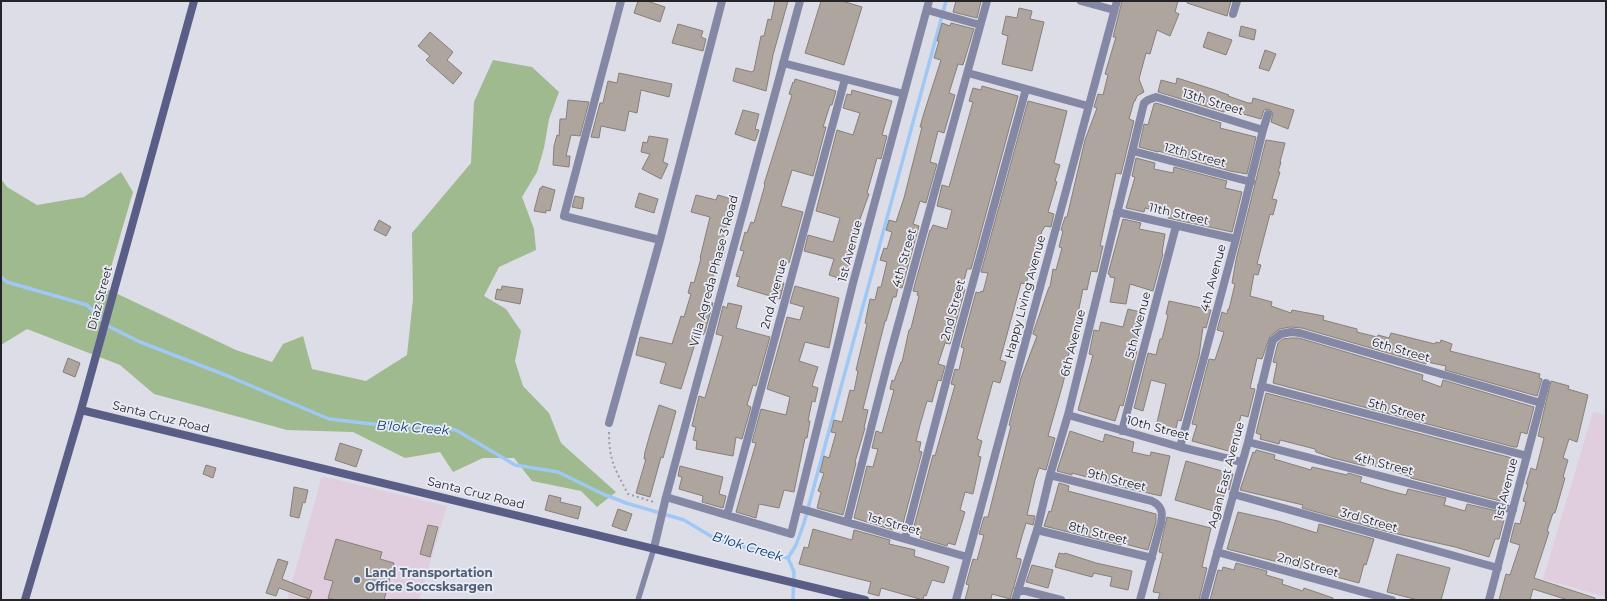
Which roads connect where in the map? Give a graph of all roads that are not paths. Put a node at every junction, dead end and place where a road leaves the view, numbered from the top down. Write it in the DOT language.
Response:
graph roads {
  1 [pos="194,1"];
  2 [pos="621,1"];
  3 [pos="722,1"];
  4 [pos="800,1"];
  5 [pos="930,1"];
  6 [pos="987,1"];
  7 [pos="1081,1"];
  8 [pos="1117,1"];
  9 [pos="1237,1"];
  10 [pos="927,10"];
  11 [pos="1114,10"];
  12 [pos="1233,14"];
  13 [pos="980,25"];
  14 [pos="783,63"];
  15 [pos="968,73"];
  16 [pos="845,79"];
  17 [pos="1026,88"];
  18 [pos="904,94"];
  19 [pos="1156,97"];
  20 [pos="1088,106"];
  21 [pos="1268,114"];
  22 [pos="1263,130"];
  23 [pos="1133,152"];
  24 [pos="1251,182"];
  25 [pos="1117,212"];
  26 [pos="1176,226"];
  27 [pos="1236,239"];
  28 [pos="660,240"];
  29 [pos="1268,356"];
  30 [pos="1546,383"];
  31 [pos="1261,386"];
  32 [pos="1541,402"];
  33 [pos="81,410"];
  34 [pos="1068,415"];
  35 [pos="609,423"];
  36 [pos="1122,431"];
  37 [pos="1248,442"];
  38 [pos="1180,447"];
  39 [pos="1527,456"];
  40 [pos="1242,462"];
  41 [pos="1050,475"];
  42 [pos="1233,494"];
  43 [pos="664,503"];
  44 [pos="801,509"];
  45 [pos="1513,510"];
  46 [pos="727,515"];
  47 [pos="846,522"];
  48 [pos="1037,530"];
  49 [pos="905,539"];
  50 [pos="654,548"];
  51 [pos="1217,552"];
  52 [pos="967,557"];
  53 [pos="1152,558"];
  54 [pos="1498,568"];
  55 [pos="1018,589"];
  56 [pos="25,600"];
  57 [pos="638,600"];
  58 [pos="865,600"];
  59 [pos="956,600"];
  60 [pos="1015,600"];
  61 [pos="1061,600"];
  62 [pos="1140,600"];
  63 [pos="1204,600"];
  64 [pos="1392,600"];
  65 [pos="1489,600"];
  1 -- 33 [label="street, Diaz Street"];
  2 -- 28 [label="street"];
  3 -- 28 [label="street"];
  4 -- 14 [label="street, Villa Agreda Phase 3 Road"];
  5 -- 10 [label="street, 1st Avenue"];
  6 -- 13 [label="street, 4th Street"];
  7 -- 11 [label="street"];
  8 -- 11 [label="street, Happy Living Avenue"];
  9 -- 12 [label="street"];
  10 -- 13 [label="street"];
  10 -- 18 [label="street, 1st Avenue"];
  11 -- 20 [label="street, Happy Living Avenue"];
  13 -- 15 [label="street, 4th Street"];
  14 -- 16 [label="street"];
  14 -- 43 [label="street, Villa Agreda Phase 3 Road"];
  15 -- 17 [label="street"];
  15 -- 47 [label="street, 4th Street"];
  16 -- 18 [label="street"];
  16 -- 46 [label="street, 2nd Avenue"];
  17 -- 20 [label="street"];
  17 -- 49 [label="street, 2nd Street"];
  18 -- 44 [label="street, 1st Avenue"];
  19 -- 22 [label="street, 13th Street"];
  19 -- 23 [label="street, 6th Avenue"];
  20 -- 52 [label="street, Happy Living Avenue"];
  21 -- 22 [label="street, 4th Avenue"];
  22 -- 24 [label="street, 4th Avenue"];
  23 -- 24 [label="street, 12th Street"];
  23 -- 25 [label="street, 6th Avenue"];
  24 -- 27 [label="street, 4th Avenue"];
  25 -- 26 [label="street, 11th Street"];
  25 -- 34 [label="street, 6th Avenue"];
  26 -- 27 [label="street, 11th Street"];
  26 -- 36 [label="street, 5th Avenue"];
  27 -- 38 [label="street, 4th Avenue"];
  28 -- 35 [label="street"];
  29 -- 31 [label="street, Agan East Avenue"];
  29 -- 32 [label="street, 6th Street"];
  30 -- 32 [label="street, 1st Avenue"];
  31 -- 37 [label="street, Agan East Avenue"];
  31 -- 39 [label="street, 5th Street"];
  32 -- 39 [label="street, 1st Avenue"];
  33 -- 50 [label="street, Santa Cruz Road"];
  33 -- 56 [label="street, Diaz Street"];
  34 -- 36 [label="street, 10th Street"];
  34 -- 41 [label="street, 6th Avenue"];
  36 -- 38 [label="street, 10th Street"];
  37 -- 40 [label="street, Agan East Avenue"];
  37 -- 45 [label="street, 4th Street"];
  38 -- 40 [label="street, 10th Street"];
  39 -- 45 [label="street, 1st Avenue"];
  40 -- 42 [label="street, Agan East Avenue"];
  41 -- 48 [label="street, 6th Avenue"];
  41 -- 53 [label="street, 9th Street"];
  42 -- 51 [label="street, Agan East Avenue"];
  42 -- 54 [label="street, 3rd Street"];
  43 -- 46 [label="street"];
  43 -- 50 [label="street, Villa Agreda Phase 3 Road"];
  44 -- 46 [label="street, 1st Avenue"];
  44 -- 47 [label="street, 1st Street"];
  45 -- 54 [label="street, 1st Avenue"];
  47 -- 49 [label="street, 1st Street"];
  48 -- 53 [label="street, 8th Street"];
  48 -- 55 [label="street, 6th Avenue"];
  49 -- 52 [label="street, 1st Street"];
  50 -- 57 [label="lane"];
  50 -- 58 [label="street, Santa Cruz Road"];
  51 -- 63 [label="street, Agan East Avenue"];
  51 -- 64 [label="street, 2nd Street"];
  52 -- 59 [label="street, Happy Living Avenue"];
  53 -- 62 [label="street"];
  54 -- 65 [label="street, 1st Avenue"];
  55 -- 60 [label="street, 6th Avenue"];
  55 -- 61 [label="street"];
}
